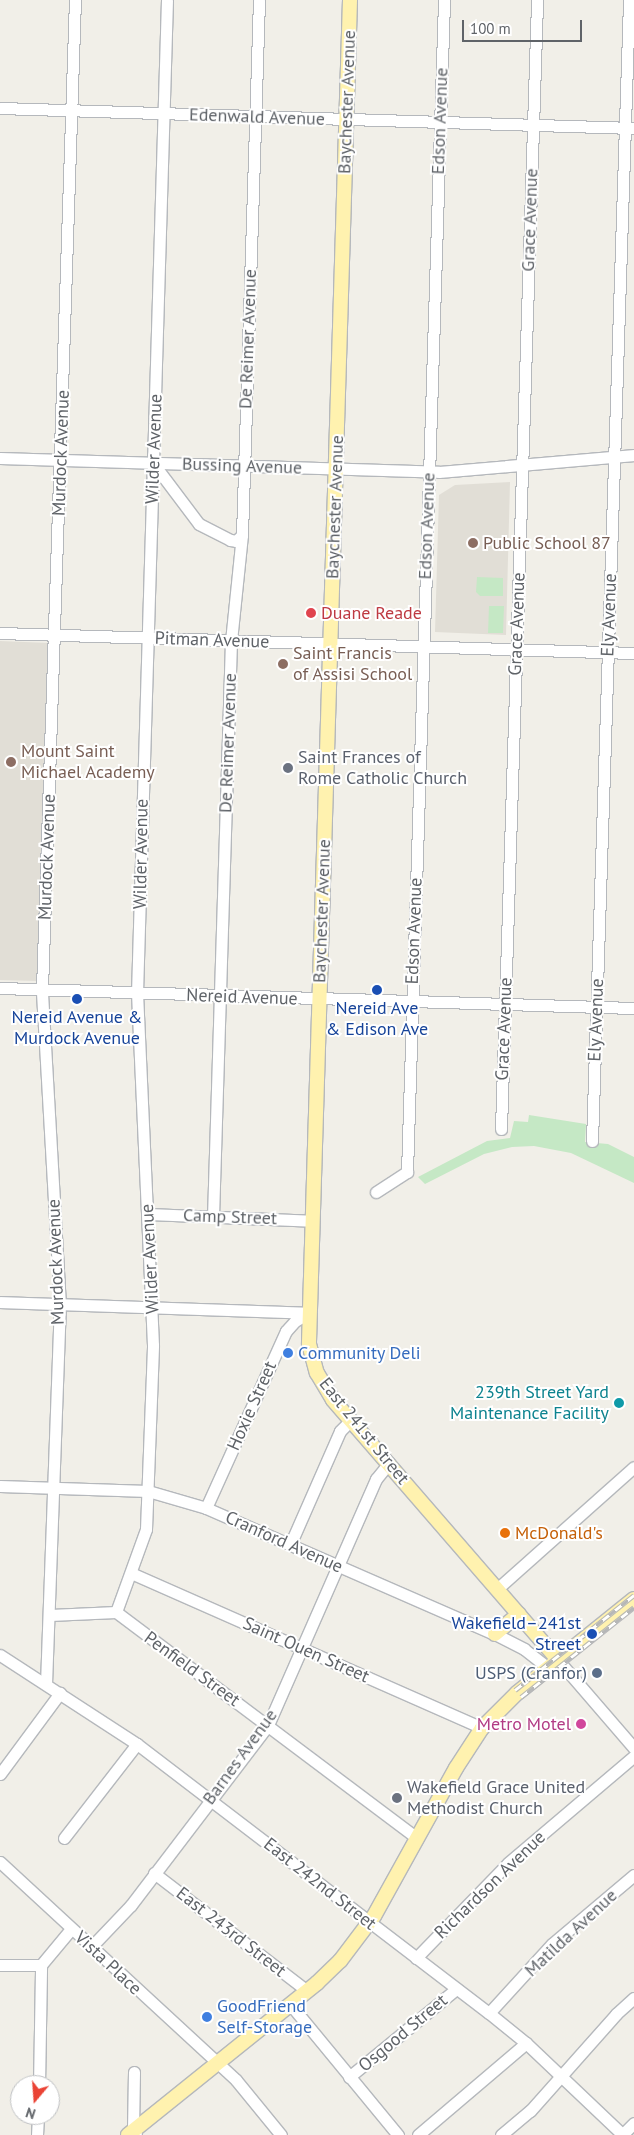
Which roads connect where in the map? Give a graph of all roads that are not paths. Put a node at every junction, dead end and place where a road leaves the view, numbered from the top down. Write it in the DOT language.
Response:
graph roads {
  1 [pos="75,0"];
  2 [pos="168,0"];
  3 [pos="259,0"];
  4 [pos="350,0"];
  5 [pos="444,0"];
  6 [pos="537,0"];
  7 [pos="629,0"];
  8 [pos="0,108"];
  9 [pos="72,110"];
  10 [pos="164,113"];
  11 [pos="256,118"];
  12 [pos="347,120"];
  13 [pos="440,122"];
  14 [pos="533,125"];
  15 [pos="629,128"];
  16 [pos="634,455"];
  17 [pos="614,457"];
  18 [pos="0,458"];
  19 [pos="60,460"];
  20 [pos="153,463"];
  21 [pos="243,466"];
  22 [pos="522,466"];
  23 [pos="336,470"];
  24 [pos="429,471"];
  25 [pos="242,535"];
  26 [pos="0,633"];
  27 [pos="55,635"];
  28 [pos="148,638"];
  29 [pos="232,641"];
  30 [pos="331,645"];
  31 [pos="423,648"];
  32 [pos="516,651"];
  33 [pos="608,652"];
  34 [pos="634,653"];
  35 [pos="0,988"];
  36 [pos="42,989"];
  37 [pos="137,993"];
  38 [pos="220,996"];
  39 [pos="319,999"];
  40 [pos="412,1001"];
  41 [pos="506,1004"];
  42 [pos="597,1007"];
  43 [pos="634,1008"];
  44 [pos="501,1129"];
  45 [pos="592,1141"];
  46 [pos="376,1192"];
  47 [pos="148,1214"];
  48 [pos="213,1217"];
  49 [pos="312,1220"];
  50 [pos="0,1302"];
  51 [pos="60,1305"];
  52 [pos="154,1308"];
  53 [pos="309,1313"];
  54 [pos="351,1420"];
  55 [pos="389,1463"];
  56 [pos="634,1467"];
  57 [pos="0,1486"];
  58 [pos="54,1487"];
  59 [pos="148,1491"];
  60 [pos="206,1508"];
  61 [pos="290,1545"];
  62 [pos="338,1567"];
  63 [pos="131,1573"];
  64 [pos="497,1588"];
  65 [pos="634,1599"];
  66 [pos="116,1612"];
  67 [pos="519,1614"];
  68 [pos="50,1615"];
  69 [pos="495,1634"];
  70 [pos="302,1649"];
  71 [pos="0,1655"];
  72 [pos="553,1664"];
  73 [pos="46,1684"];
  74 [pos="60,1694"];
  75 [pos="268,1725"];
  76 [pos="482,1728"];
  77 [pos="137,1744"];
  78 [pos="634,1748"];
  79 [pos="634,1756"];
  80 [pos="0,1774"];
  81 [pos="210,1799"];
  82 [pos="64,1838"];
  83 [pos="417,1838"];
  84 [pos="0,1862"];
  85 [pos="154,1873"];
  86 [pos="634,1875"];
  87 [pos="370,1922"];
  88 [pos="71,1929"];
  89 [pos="91,1947"];
  90 [pos="416,1958"];
  91 [pos="0,1965"];
  92 [pos="41,1965"];
  93 [pos="456,1989"];
  94 [pos="307,1991"];
  95 [pos="634,1998"];
  96 [pos="290,2004"];
  97 [pos="488,2013"];
  98 [pos="526,2044"];
  99 [pos="217,2064"];
  100 [pos="134,2072"];
  101 [pos="39,2075"];
  102 [pos="561,2076"];
  103 [pos="350,2077"];
  104 [pos="634,2123"];
  105 [pos="133,2134"];
  106 [pos="281,2135"];
  107 [pos="398,2135"];
  108 [pos="418,2135"];
  109 [pos="502,2135"];
  110 [pos="623,2135"];
  1 -- 9 [label="street, Murdock Avenue"];
  2 -- 10 [label="street, Wilder Avenue"];
  3 -- 11 [label="street, De Reimer Avenue"];
  4 -- 12 [label="main road, Baychester Avenue"];
  5 -- 13 [label="street, Edson Avenue"];
  6 -- 14 [label="street, Grace Avenue"];
  7 -- 15 [label="street, Ely Avenue"];
  8 -- 9 [label="street, Edenwald Avenue"];
  9 -- 10 [label="street, Edenwald Avenue"];
  9 -- 19 [label="street, Murdock Avenue"];
  10 -- 11 [label="street, Edenwald Avenue"];
  10 -- 20 [label="street, Wilder Avenue"];
  11 -- 12 [label="street, Edenwald Avenue"];
  11 -- 21 [label="street, De Reimer Avenue"];
  12 -- 13 [label="street, Edenwald Avenue"];
  12 -- 23 [label="main road, Baychester Avenue"];
  13 -- 14 [label="street, Edenwald Avenue"];
  13 -- 24 [label="street, Edson Avenue"];
  14 -- 15 [label="street, Edenwald Avenue"];
  14 -- 22 [label="street, Grace Avenue"];
  15 -- 17 [label="street, Ely Avenue"];
  16 -- 17 [label="street, Bussing Avenue"];
  17 -- 22 [label="street, Bussing Avenue"];
  17 -- 33 [label="street, Ely Avenue"];
  18 -- 19 [label="street, Bussing Avenue"];
  19 -- 20 [label="street, Bussing Avenue"];
  19 -- 27 [label="street, Murdock Avenue"];
  20 -- 21 [label="street, Bussing Avenue"];
  20 -- 25 [label="street"];
  20 -- 28 [label="street, Wilder Avenue"];
  21 -- 23 [label="street, Bussing Avenue"];
  21 -- 25 [label="street, De Reimer Avenue"];
  22 -- 24 [label="street, Bussing Avenue"];
  22 -- 32 [label="street, Grace Avenue"];
  23 -- 24 [label="street, Bussing Avenue"];
  23 -- 30 [label="main road, Baychester Avenue"];
  24 -- 31 [label="street, Edson Avenue"];
  25 -- 29 [label="street, De Reimer Avenue"];
  26 -- 27 [label="street, Pitman Avenue"];
  27 -- 28 [label="street, Pitman Avenue"];
  27 -- 36 [label="street, Murdock Avenue"];
  28 -- 29 [label="street, Pitman Avenue"];
  28 -- 37 [label="street, Wilder Avenue"];
  29 -- 30 [label="street, Pitman Avenue"];
  29 -- 38 [label="street, De Reimer Avenue"];
  30 -- 31 [label="street, Pitman Avenue"];
  30 -- 39 [label="main road, Baychester Avenue"];
  31 -- 32 [label="street, Pitman Avenue"];
  31 -- 40 [label="street, Edson Avenue"];
  32 -- 33 [label="street, Pitman Avenue"];
  32 -- 41 [label="street, Grace Avenue"];
  33 -- 34 [label="street, Pitman Avenue"];
  33 -- 42 [label="street, Ely Avenue"];
  35 -- 36 [label="street, Nereid Avenue"];
  36 -- 37 [label="street, Nereid Avenue"];
  36 -- 51 [label="street, Murdock Avenue"];
  37 -- 38 [label="street, Nereid Avenue"];
  37 -- 47 [label="street, Wilder Avenue"];
  38 -- 39 [label="street, Nereid Avenue"];
  38 -- 48 [label="street, De Reimer Avenue"];
  39 -- 40 [label="street, Nereid Avenue"];
  39 -- 49 [label="main road, Baychester Avenue"];
  40 -- 41 [label="street, Nereid Avenue"];
  40 -- 46 [label="street, Edson Avenue"];
  41 -- 42 [label="street, Nereid Avenue"];
  41 -- 44 [label="street, Grace Avenue"];
  42 -- 43 [label="street, Nereid Avenue"];
  42 -- 45 [label="street, Ely Avenue"];
  47 -- 48 [label="street, Camp Street"];
  47 -- 52 [label="street, Wilder Avenue"];
  48 -- 49 [label="street, Camp Street"];
  49 -- 53 [label="main road, Baychester Avenue"];
  50 -- 51 [label="street"];
  51 -- 52 [label="street"];
  51 -- 58 [label="street, Murdock Avenue"];
  52 -- 53 [label="street"];
  52 -- 59 [label="street, Wilder Avenue"];
  53 -- 54 [label="main road, East 241st Street"];
  53 -- 60 [label="street, Hoxie Street"];
  54 -- 55 [label="main road, East 241st Street"];
  54 -- 61 [label="street"];
  55 -- 62 [label="street, Barnes Avenue"];
  55 -- 64 [label="main road, East 241st Street"];
  56 -- 64 [label="street"];
  57 -- 58 [label="street, Cranford Avenue"];
  58 -- 59 [label="street, Cranford Avenue"];
  58 -- 68 [label="street, Murdock Avenue"];
  59 -- 60 [label="street, Cranford Avenue"];
  59 -- 63 [label="street, Wilder Avenue"];
  60 -- 61 [label="street, Cranford Avenue"];
  61 -- 62 [label="street, Cranford Avenue"];
  62 -- 69 [label="street, Cranford Avenue"];
  62 -- 70 [label="street, Barnes Avenue"];
  63 -- 66 [label="street, Wilder Avenue"];
  63 -- 70 [label="street, Saint Ouen Street"];
  64 -- 67 [label="main road, East 241st Street"];
  65 -- 72 [label="main road"];
  66 -- 68 [label="street"];
  66 -- 75 [label="street, Penfield Street"];
  67 -- 69 [label="main road"];
  67 -- 72 [label="main road, East 241st Street"];
  68 -- 73 [label="street, Murdock Avenue"];
  69 -- 72 [label="street, Cranford Avenue"];
  70 -- 75 [label="street, Barnes Avenue"];
  70 -- 76 [label="street, Saint Ouen Street"];
  71 -- 73 [label="street, East 242nd Street"];
  72 -- 76 [label="main road"];
  72 -- 78 [label="street, East 241st Street"];
  73 -- 74 [label="street, East 242nd Street"];
  74 -- 77 [label="street, East 242nd Street"];
  74 -- 80 [label="street"];
  75 -- 81 [label="street, Barnes Avenue"];
  75 -- 83 [label="street, Penfield Street"];
  76 -- 83 [label="main road"];
  77 -- 81 [label="street, East 242nd Street"];
  77 -- 82 [label="street"];
  79 -- 90 [label="street, Richardson Avenue"];
  81 -- 85 [label="street, Barnes Avenue"];
  81 -- 87 [label="street, East 242nd Street"];
  83 -- 87 [label="main road"];
  84 -- 88 [label="street, Vista Place"];
  85 -- 89 [label="street, Barnes Avenue"];
  85 -- 94 [label="street, East 243rd Street"];
  86 -- 97 [label="street, Matilda Avenue"];
  87 -- 90 [label="street, East 242nd Street"];
  87 -- 94 [label="main road"];
  88 -- 89 [label="street, Vista Place"];
  88 -- 92 [label="street"];
  89 -- 99 [label="street, Vista Place"];
  90 -- 93 [label="street, East 242nd Street"];
  91 -- 92 [label="street"];
  92 -- 101 [label="street"];
  93 -- 97 [label="street, East 242nd Street"];
  93 -- 103 [label="street, Osgood Street"];
  94 -- 96 [label="main road"];
  95 -- 102 [label="street"];
  96 -- 99 [label="main road"];
  96 -- 103 [label="street"];
  97 -- 98 [label="street, East 242nd Street"];
  98 -- 102 [label="street, East 242nd Street"];
  98 -- 108 [label="street"];
  99 -- 105 [label="main road"];
  99 -- 106 [label="street, Vista Place"];
  100 -- 105 [label="street"];
  102 -- 109 [label="street"];
  102 -- 110 [label="street, East 242nd Street"];
  103 -- 107 [label="street"];
  104 -- 110 [label="street"];
}
